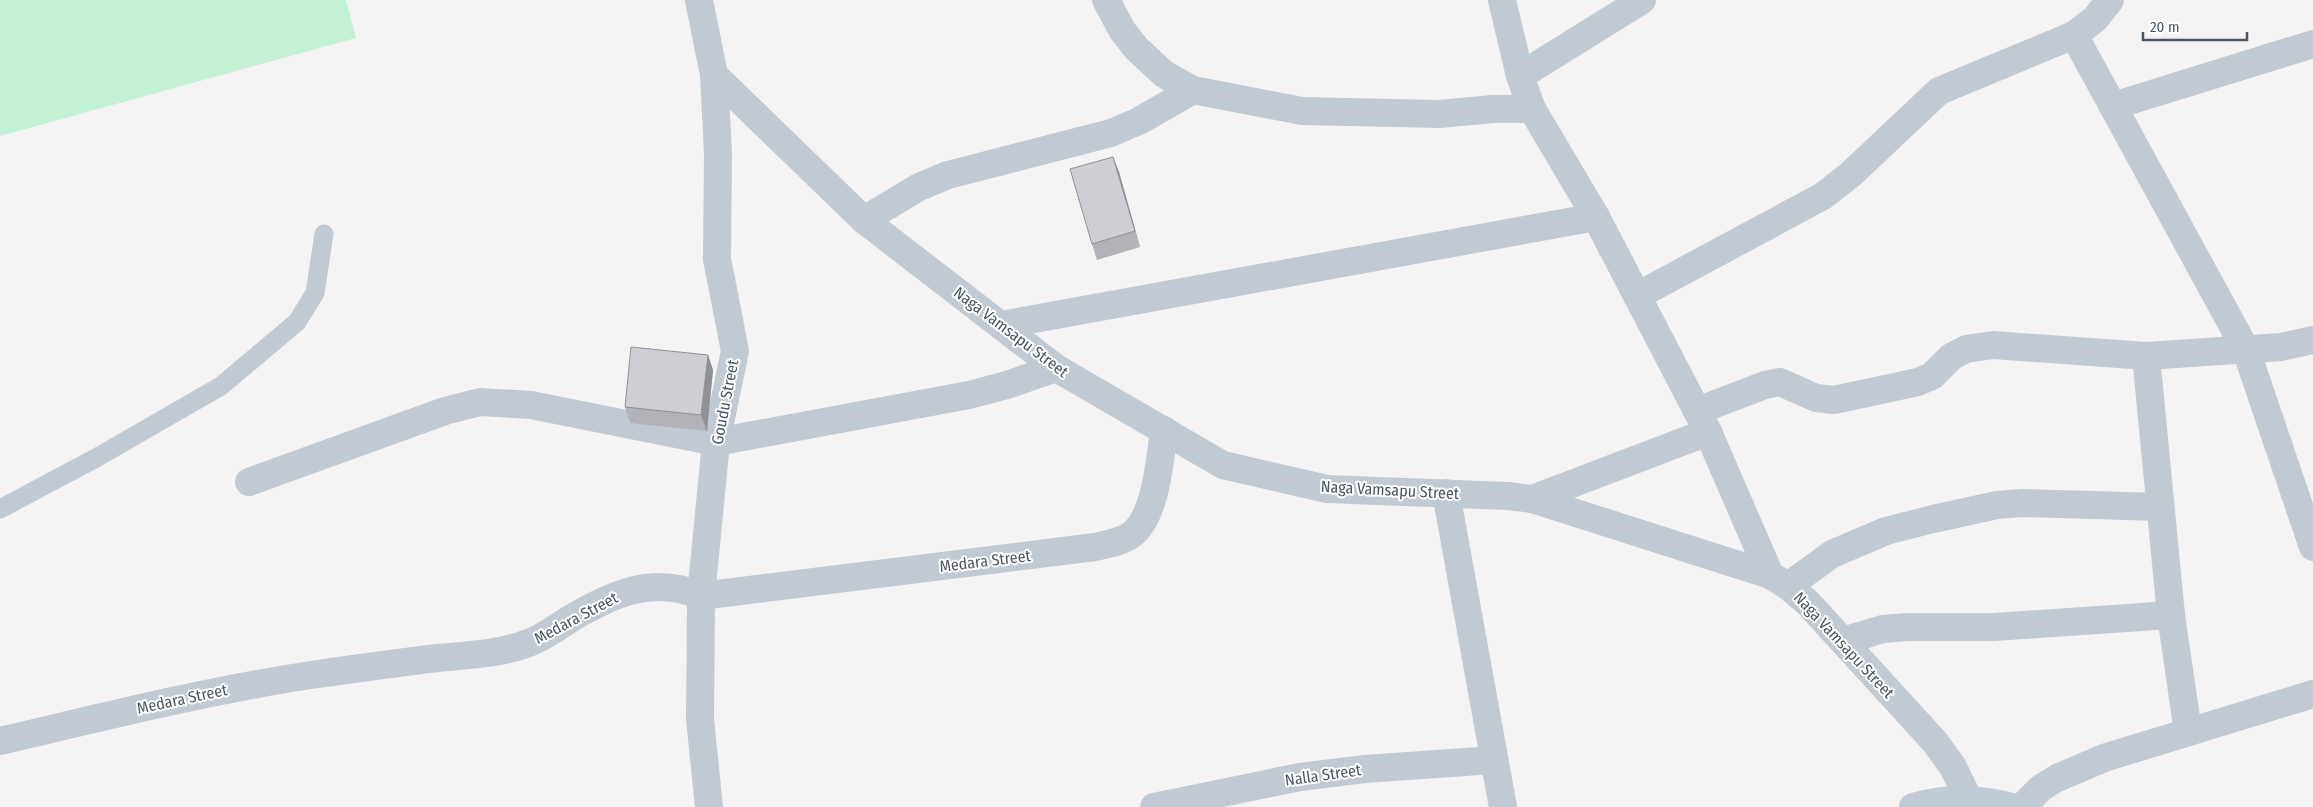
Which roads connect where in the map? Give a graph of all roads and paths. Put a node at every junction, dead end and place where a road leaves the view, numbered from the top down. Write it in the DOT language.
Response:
graph roads {
  1 [pos="699,0"];
  2 [pos="1106,0"];
  3 [pos="1502,0"];
  4 [pos="1642,0"];
  5 [pos="2110,0"];
  6 [pos="2074,35"];
  7 [pos="2313,44"];
  8 [pos="714,75"];
  9 [pos="1520,76"];
  10 [pos="1193,90"];
  11 [pos="2113,106"];
  12 [pos="1532,109"];
  13 [pos="1596,217"];
  14 [pos="864,220"];
  15 [pos="324,234"];
  16 [pos="1637,296"];
  17 [pos="1001,325"];
  18 [pos="2313,340"];
  19 [pos="2246,350"];
  20 [pos="2146,356"];
  21 [pos="1056,368"];
  22 [pos="1702,422"];
  23 [pos="1164,430"];
  24 [pos="716,442"];
  25 [pos="249,482"];
  26 [pos="1446,493"];
  27 [pos="1532,499"];
  28 [pos="2160,507"];
  29 [pos="0,509"];
  30 [pos="2307,510"];
  31 [pos="2313,546"];
  32 [pos="1779,581"];
  33 [pos="701,596"];
  34 [pos="2171,615"];
  35 [pos="1843,641"];
  36 [pos="2313,694"];
  37 [pos="2188,732"];
  38 [pos="0,741"];
  39 [pos="1494,760"];
  40 [pos="1968,798"];
  41 [pos="709,807"];
  42 [pos="1154,807"];
  43 [pos="1503,807"];
  44 [pos="1913,807"];
  45 [pos="2014,807"];
  46 [pos="2022,807"];
  1 -- 8 [label="street, Goudu Street"];
  2 -- 10 [label="street"];
  3 -- 9 [label="street"];
  4 -- 9 [label="street"];
  5 -- 6 [label="street"];
  6 -- 11 [label="street"];
  6 -- 16 [label="street"];
  7 -- 11 [label="street"];
  8 -- 14 [label="street, Naga Vamsapu Street"];
  8 -- 24 [label="street, Goudu Street"];
  9 -- 12 [label="street"];
  10 -- 12 [label="street"];
  10 -- 14 [label="street"];
  11 -- 19 [label="street"];
  12 -- 13 [label="street"];
  13 -- 16 [label="street"];
  13 -- 17 [label="street"];
  14 -- 17 [label="street, Naga Vamsapu Street"];
  15 -- 29 [label="lane"];
  16 -- 22 [label="street"];
  17 -- 21 [label="street, Naga Vamsapu Street"];
  18 -- 19 [label="street"];
  19 -- 20 [label="street"];
  19 -- 30 [label="street"];
  20 -- 22 [label="street"];
  20 -- 28 [label="street"];
  21 -- 23 [label="street, Naga Vamsapu Street"];
  21 -- 24 [label="street"];
  22 -- 27 [label="street"];
  22 -- 32 [label="street"];
  23 -- 26 [label="street, Naga Vamsapu Street"];
  23 -- 33 [label="street, Medara Street"];
  24 -- 25 [label="street"];
  24 -- 33 [label="street, Goudu Street"];
  26 -- 27 [label="street, Naga Vamsapu Street"];
  26 -- 39 [label="street"];
  27 -- 32 [label="street, Naga Vamsapu Street"];
  28 -- 32 [label="street"];
  28 -- 34 [label="street"];
  30 -- 31 [label="street"];
  32 -- 35 [label="street, Naga Vamsapu Street"];
  33 -- 38 [label="street, Medara Street"];
  33 -- 41 [label="street, Goudu Street"];
  34 -- 35 [label="street"];
  34 -- 37 [label="street"];
  35 -- 40 [label="street, Naga Vamsapu Street"];
  36 -- 37 [label="street"];
  37 -- 46 [label="street"];
  39 -- 42 [label="street, Nalla Street"];
  39 -- 43 [label="street"];
  40 -- 44 [label="main road"];
  40 -- 45 [label="main road"];
}
